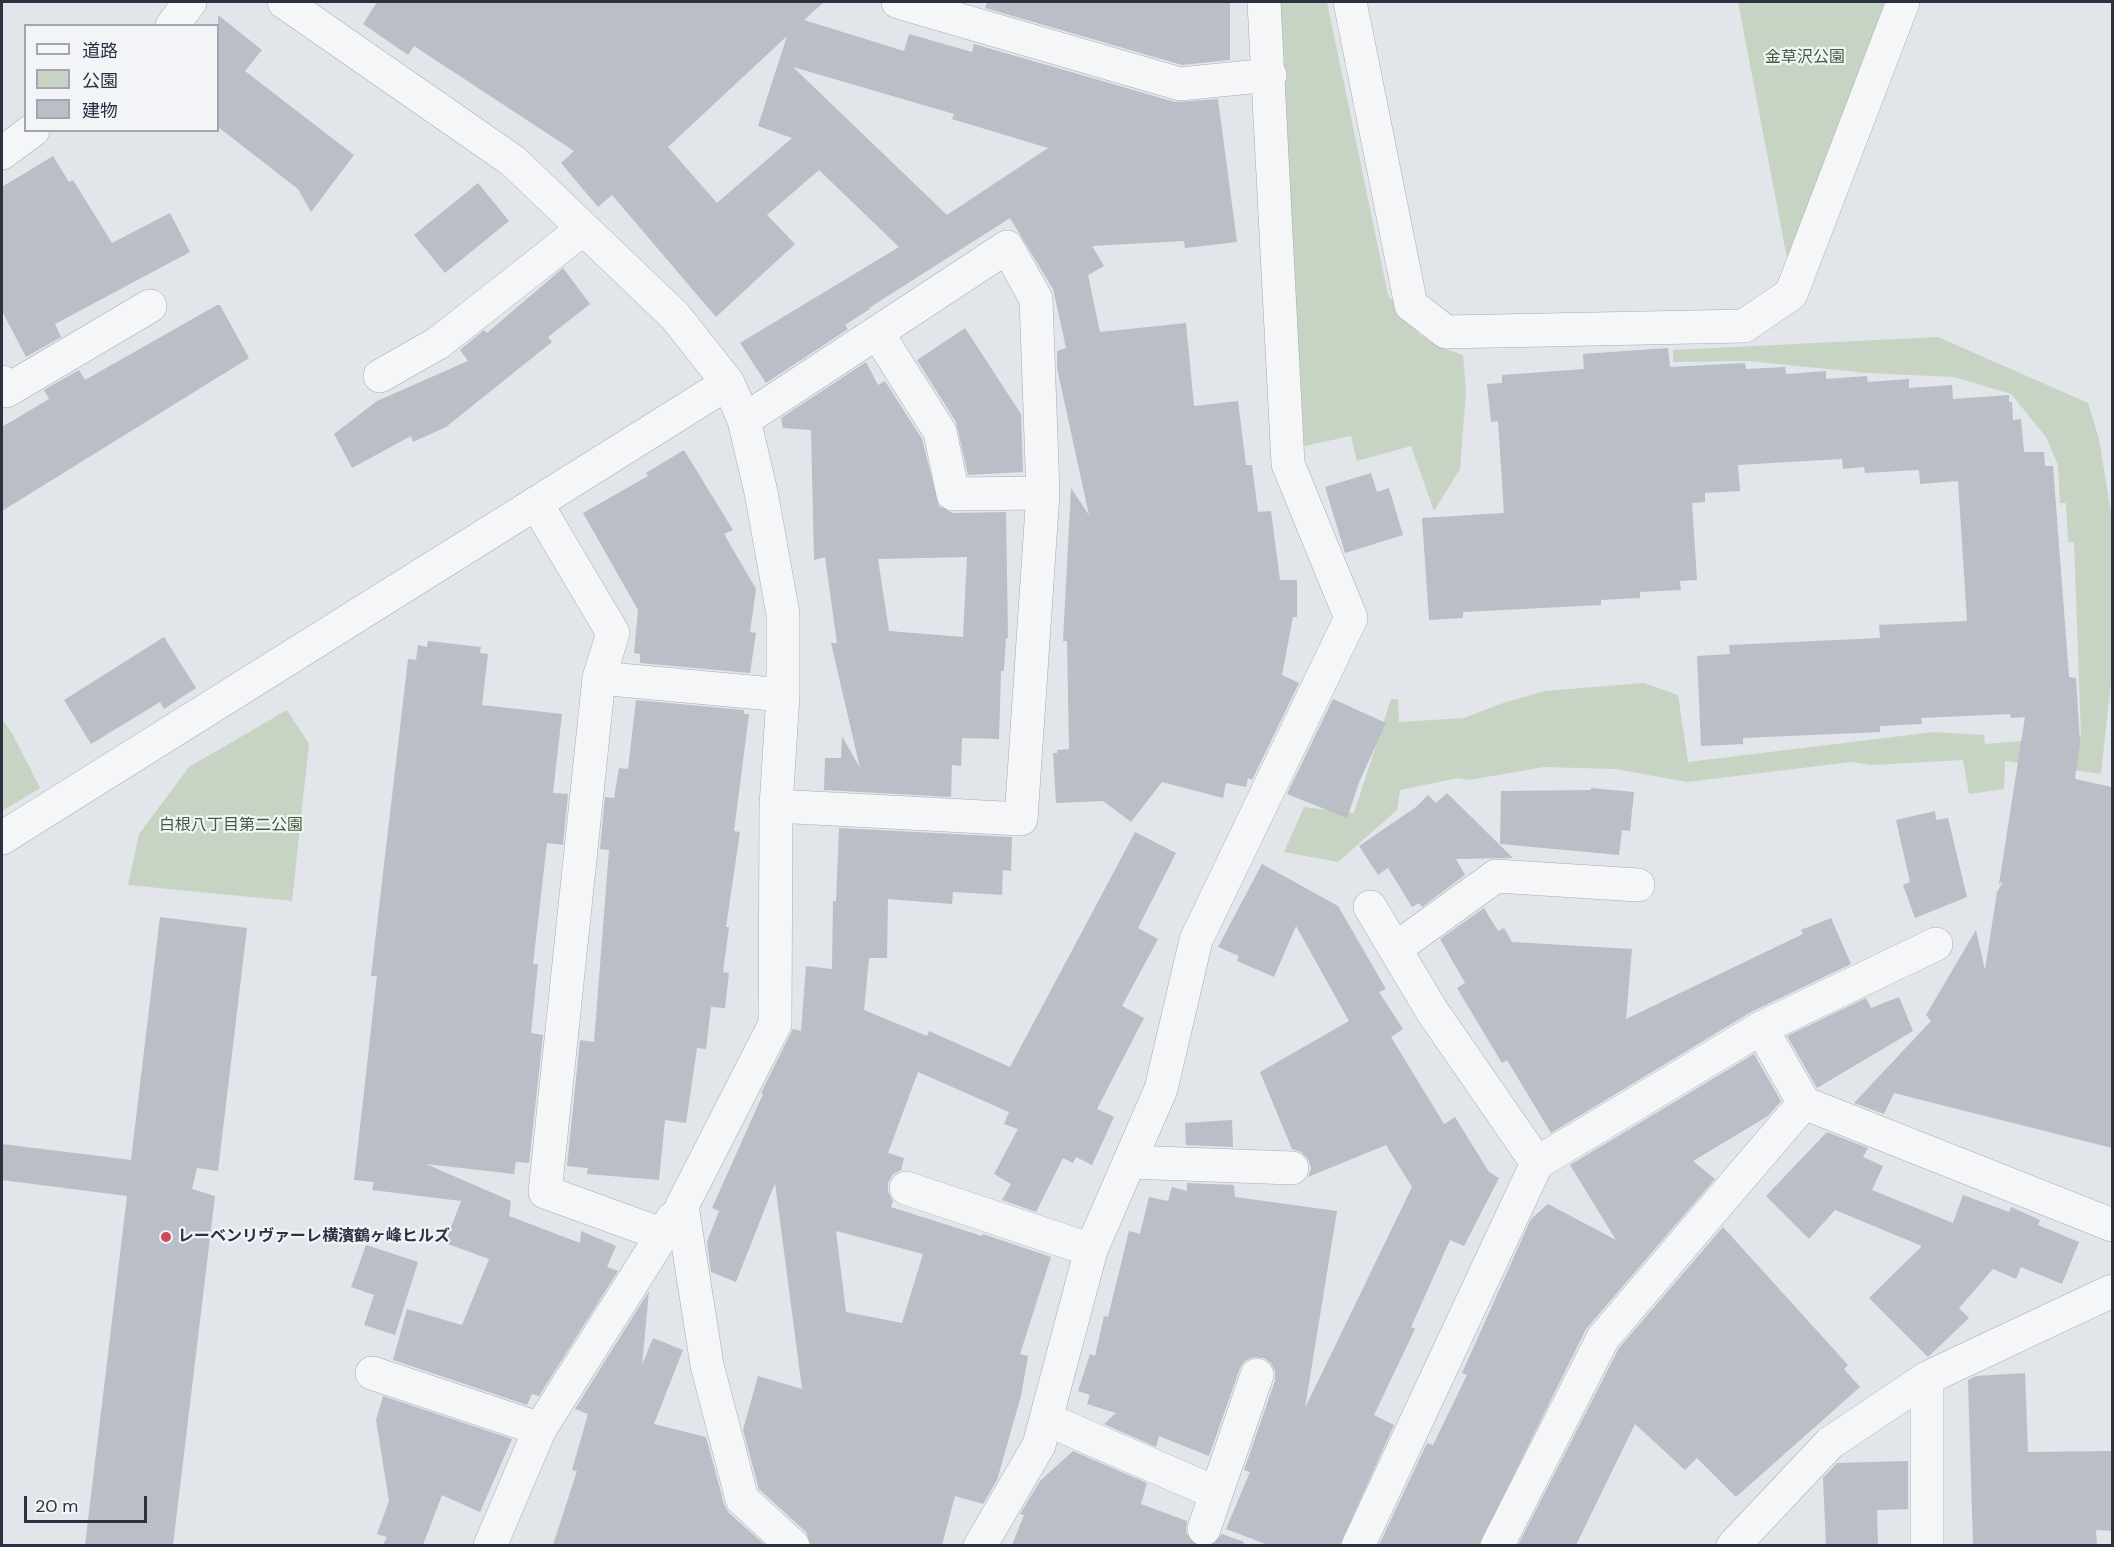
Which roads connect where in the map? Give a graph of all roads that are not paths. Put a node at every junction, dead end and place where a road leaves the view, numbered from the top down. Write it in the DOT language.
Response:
graph roads {
  1 [pos="190,2"];
  2 [pos="284,2"];
  3 [pos="898,2"];
  4 [pos="1264,2"];
  5 [pos="1350,2"];
  6 [pos="1903,2"];
  7 [pos="174,24"];
  8 [pos="1270,75"];
  9 [pos="30,132"];
  10 [pos="2,153"];
  11 [pos="583,229"];
  12 [pos="150,306"];
  13 [pos="878,334"];
  14 [pos="380,376"];
  15 [pos="2,382"];
  16 [pos="728,383"];
  17 [pos="744,420"];
  18 [pos="1043,493"];
  19 [pos="536,503"];
  20 [pos="600,678"];
  21 [pos="783,695"];
  22 [pos="776,806"];
  23 [pos="2,838"];
  24 [pos="1638,885"];
  25 [pos="1370,907"];
  26 [pos="1936,944"];
  27 [pos="1395,949"];
  28 [pos="1761,1028"];
  29 [pos="1804,1103"];
  30 [pos="1129,1162"];
  31 [pos="1537,1163"];
  32 [pos="1292,1168"];
  33 [pos="906,1188"];
  34 [pos="681,1206"];
  35 [pos="2112,1225"];
  36 [pos="661,1234"];
  37 [pos="1090,1250"];
  38 [pos="2112,1292"];
  39 [pos="372,1373"];
  40 [pos="1257,1375"];
  41 [pos="1927,1378"];
  42 [pos="1046,1419"];
  43 [pos="540,1429"];
  44 [pos="1216,1493"];
  45 [pos="1204,1529"];
  46 [pos="490,1545"];
  47 [pos="792,1545"];
  48 [pos="980,1545"];
  49 [pos="1358,1545"];
  50 [pos="1497,1545"];
  51 [pos="1733,1545"];
  52 [pos="1927,1545"];
  1 -- 7 [label="street"];
  2 -- 11 [label="street"];
  3 -- 8 [label="street"];
  4 -- 8 [label="street"];
  5 -- 6 [label="street"];
  8 -- 30 [label="street"];
  9 -- 10 [label="street"];
  11 -- 14 [label="street"];
  11 -- 16 [label="street"];
  12 -- 15 [label="street"];
  13 -- 17 [label="street"];
  13 -- 18 [label="street"];
  13 -- 18 [label="street"];
  16 -- 17 [label="street"];
  16 -- 19 [label="street"];
  17 -- 21 [label="street"];
  18 -- 22 [label="street"];
  19 -- 20 [label="street"];
  19 -- 23 [label="street"];
  20 -- 21 [label="street"];
  20 -- 36 [label="street"];
  21 -- 22 [label="street"];
  22 -- 34 [label="street"];
  24 -- 27 [label="street"];
  25 -- 27 [label="street"];
  26 -- 28 [label="street"];
  27 -- 31 [label="street"];
  28 -- 29 [label="street"];
  28 -- 31 [label="street"];
  29 -- 35 [label="street"];
  29 -- 50 [label="street"];
  30 -- 32 [label="street"];
  30 -- 37 [label="street"];
  31 -- 49 [label="street"];
  33 -- 37 [label="street"];
  34 -- 36 [label="street"];
  34 -- 47 [label="street"];
  36 -- 43 [label="street"];
  37 -- 42 [label="street"];
  38 -- 41 [label="street"];
  39 -- 43 [label="street"];
  40 -- 44 [label="street"];
  41 -- 51 [label="street"];
  41 -- 52 [label="street"];
  42 -- 44 [label="street"];
  42 -- 48 [label="street"];
  43 -- 46 [label="street"];
  44 -- 45 [label="street"];
}
